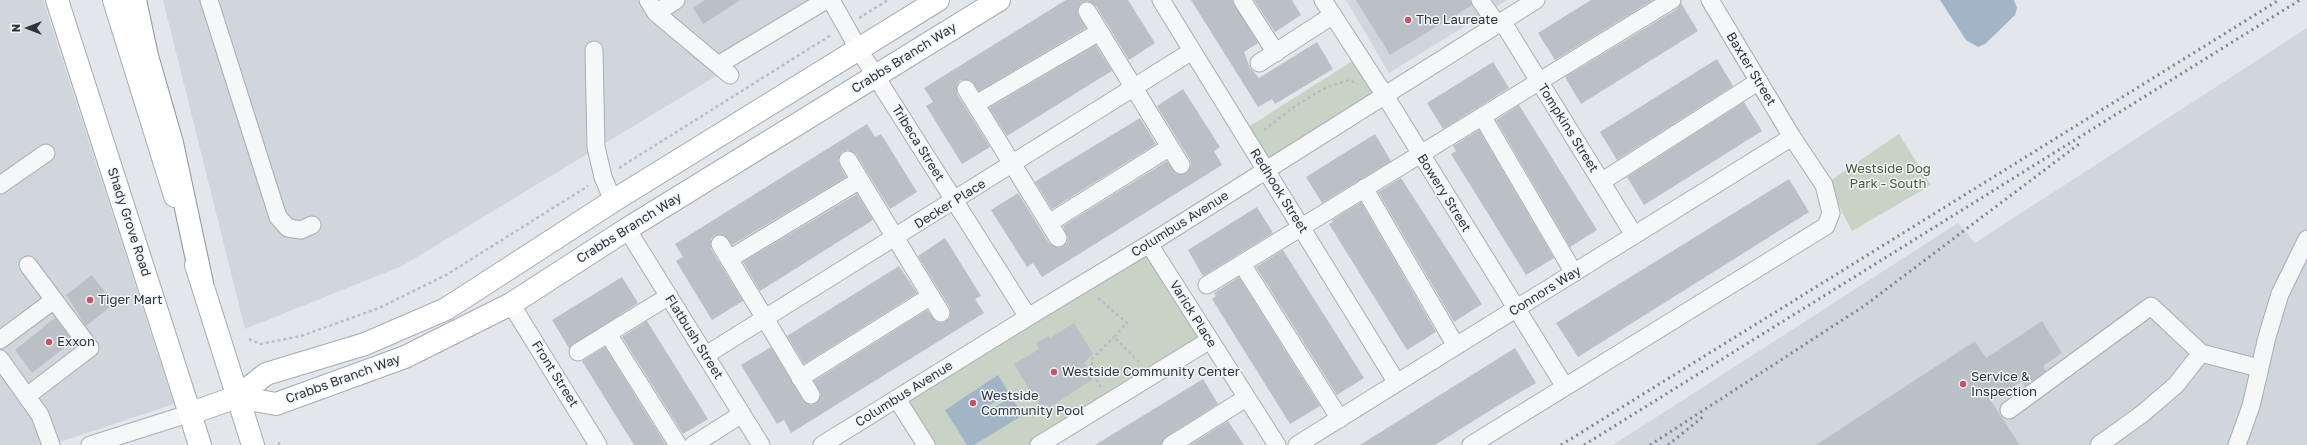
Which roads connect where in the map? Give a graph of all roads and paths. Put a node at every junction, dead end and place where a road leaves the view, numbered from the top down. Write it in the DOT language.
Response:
graph roads {
  1 [pos="57,0"];
  2 [pos="114,0"];
  3 [pos="135,0"];
  4 [pos="209,0"];
  5 [pos="676,0"];
  6 [pos="826,0"];
  7 [pos="830,0"];
  8 [pos="888,0"];
  9 [pos="938,0"];
  10 [pos="999,0"];
  11 [pos="1161,0"];
  12 [pos="1242,0"];
  13 [pos="1323,0"];
  14 [pos="1480,0"];
  15 [pos="1536,0"];
  16 [pos="1672,0"];
  17 [pos="1710,0"];
  18 [pos="652,7"];
  19 [pos="1087,11"];
  20 [pos="1333,15"];
  21 [pos="1499,23"];
  22 [pos="846,26"];
  23 [pos="1099,32"];
  24 [pos="594,50"];
  25 [pos="859,50"];
  26 [pos="1192,51"];
  27 [pos="1276,53"];
  28 [pos="1259,63"];
  29 [pos="876,76"];
  30 [pos="1759,81"];
  31 [pos="1361,82"];
  32 [pos="1539,82"];
  33 [pos="1134,88"];
  34 [pos="966,89"];
  35 [pos="1384,94"];
  36 [pos="976,104"];
  37 [pos="1482,116"];
  38 [pos="1264,130"];
  39 [pos="1792,137"];
  40 [pos="1170,147"];
  41 [pos="46,153"];
  42 [pos="1420,154"];
  43 [pos="848,160"];
  44 [pos="1013,164"];
  45 [pos="1181,165"];
  46 [pos="1265,169"];
  47 [pos="603,177"];
  48 [pos="860,180"];
  49 [pos="1601,182"];
  50 [pos="0,185"];
  51 [pos="1364,188"];
  52 [pos="613,201"];
  53 [pos="955,201"];
  54 [pos="1048,223"];
  55 [pos="312,225"];
  56 [pos="1301,226"];
  57 [pos="627,229"];
  58 [pos="1634,235"];
  59 [pos="896,237"];
  60 [pos="1058,238"];
  61 [pos="2307,239"];
  62 [pos="720,244"];
  63 [pos="1149,244"];
  64 [pos="729,258"];
  65 [pos="1242,264"];
  66 [pos="28,265"];
  67 [pos="1574,273"];
  68 [pos="202,283"];
  69 [pos="1207,285"];
  70 [pos="669,296"];
  71 [pos="931,296"];
  72 [pos="1098,298"];
  73 [pos="54,300"];
  74 [pos="511,304"];
  75 [pos="1515,309"];
  76 [pos="941,313"];
  77 [pos="1028,317"];
  78 [pos="764,319"];
  79 [pos="608,334"];
  80 [pos="1114,337"];
  81 [pos="249,338"];
  82 [pos="0,340"];
  83 [pos="1210,340"];
  84 [pos="1456,346"];
  85 [pos="578,352"];
  86 [pos="2201,353"];
  87 [pos="706,355"];
  88 [pos="0,359"];
  89 [pos="1140,363"];
  90 [pos="2260,368"];
  91 [pos="800,378"];
  92 [pos="6,382"];
  93 [pos="1397,383"];
  94 [pos="1101,387"];
  95 [pos="1565,387"];
  96 [pos="811,395"];
  97 [pos="26,396"];
  98 [pos="238,397"];
  99 [pos="1246,398"];
  100 [pos="897,399"];
  101 [pos="2010,410"];
  102 [pos="191,413"];
  103 [pos="742,414"];
  104 [pos="1340,418"];
  105 [pos="51,445"];
  106 [pos="90,445"];
  107 [pos="200,445"];
  108 [pos="253,445"];
  109 [pos="598,445"];
  110 [pos="678,445"];
  111 [pos="693,445"];
  112 [pos="761,445"];
  113 [pos="822,445"];
  114 [pos="926,445"];
  115 [pos="1039,445"];
  116 [pos="1171,445"];
  117 [pos="1277,445"];
  118 [pos="1297,445"];
  119 [pos="1471,445"];
  120 [pos="2099,445"];
  121 [pos="2237,445"];
  1 -- 102 [label="main road, Shady Grove Road"];
  2 -- 68 [label="main road"];
  3 -- 68 [label="main road"];
  4 -- 55 [label="street"];
  5 -- 18 [label="street"];
  6 -- 18 [label="street"];
  7 -- 22 [label="street, Tribeca Street"];
  8 -- 22 [label="path"];
  9 -- 25 [label="main road, Crabbs Branch Way"];
  10 -- 29 [label="main road, Crabbs Branch Way"];
  11 -- 26 [label="street, Redhook Street"];
  12 -- 27 [label="street"];
  13 -- 20 [label="street, Bowery Street"];
  14 -- 21 [label="street, Tompkins Street"];
  15 -- 21 [label="street, Columbus Avenue"];
  16 -- 32 [label="street"];
  17 -- 30 [label="street, Baxter Street"];
  19 -- 23 [label="street"];
  20 -- 27 [label="street"];
  20 -- 35 [label="street, Bowery Street"];
  21 -- 32 [label="street, Tompkins Street"];
  21 -- 35 [label="street, Columbus Avenue"];
  22 -- 25 [label="street, Tribeca Street"];
  22 -- 47 [label="path"];
  23 -- 33 [label="street"];
  23 -- 36 [label="street"];
  24 -- 47 [label="street"];
  25 -- 29 [label="street, Tribeca Street"];
  25 -- 52 [label="main road, Crabbs Branch Way"];
  26 -- 33 [label="street, Decker Place"];
  26 -- 46 [label="street, Redhook Street"];
  27 -- 28 [label="street"];
  29 -- 53 [label="street, Tribeca Street"];
  29 -- 57 [label="main road, Crabbs Branch Way"];
  30 -- 39 [label="street, Baxter Street"];
  30 -- 49 [label="street"];
  31 -- 38 [label="path"];
  32 -- 37 [label="street"];
  32 -- 49 [label="street, Tompkins Street"];
  33 -- 40 [label="street"];
  33 -- 44 [label="street, Decker Place"];
  34 -- 36 [label="street"];
  35 -- 42 [label="street, Bowery Street"];
  35 -- 46 [label="street, Columbus Avenue"];
  36 -- 44 [label="street"];
  37 -- 42 [label="street"];
  37 -- 67 [label="street"];
  39 -- 58 [label="street, Connors Way"];
  39 -- 95 [label="street, Baxter Street"];
  40 -- 45 [label="street"];
  40 -- 54 [label="street"];
  41 -- 50 [label="street"];
  42 -- 51 [label="street"];
  42 -- 75 [label="street, Bowery Street"];
  43 -- 48 [label="street"];
  44 -- 53 [label="street, Decker Place"];
  44 -- 54 [label="street"];
  46 -- 56 [label="street, Redhook Street"];
  46 -- 63 [label="street, Columbus Avenue"];
  47 -- 52 [label="street"];
  47 -- 81 [label="path"];
  48 -- 59 [label="street"];
  48 -- 64 [label="street"];
  49 -- 58 [label="street, Tompkins Street"];
  51 -- 56 [label="street"];
  51 -- 84 [label="street"];
  52 -- 98 [label="main road, Crabbs Branch Way"];
  53 -- 59 [label="street, Decker Place"];
  53 -- 77 [label="street, Tribeca Street"];
  54 -- 60 [label="street"];
  56 -- 65 [label="street"];
  56 -- 93 [label="street, Redhook Street"];
  57 -- 70 [label="street, Flatbush Street"];
  57 -- 74 [label="main road, Crabbs Branch Way"];
  58 -- 67 [label="street, Connors Way"];
  59 -- 71 [label="street"];
  59 -- 78 [label="street, Decker Place"];
  61 -- 90 [label="street"];
  62 -- 64 [label="street"];
  63 -- 77 [label="street, Columbus Avenue"];
  63 -- 83 [label="street, Varick Place"];
  64 -- 78 [label="street"];
  65 -- 69 [label="street"];
  65 -- 104 [label="street"];
  66 -- 73 [label="street"];
  67 -- 75 [label="street, Connors Way"];
  68 -- 98 [label="main road"];
  70 -- 79 [label="street"];
  70 -- 87 [label="street, Flatbush Street"];
  71 -- 76 [label="street"];
  71 -- 91 [label="street"];
  72 -- 80 [label="path"];
  73 -- 82 [label="street"];
  73 -- 97 [label="street"];
  74 -- 98 [label="main road, Crabbs Branch Way"];
  74 -- 109 [label="street, Front Street"];
  75 -- 84 [label="street, Connors Way"];
  75 -- 95 [label="street, Bowery Street"];
  77 -- 100 [label="street, Columbus Avenue"];
  78 -- 87 [label="street, Decker Place"];
  78 -- 91 [label="street"];
  79 -- 85 [label="street"];
  79 -- 110 [label="street"];
  80 -- 89 [label="path"];
  80 -- 94 [label="path"];
  83 -- 99 [label="street, Varick Place"];
  83 -- 115 [label="street"];
  84 -- 93 [label="street, Connors Way"];
  86 -- 90 [label="street"];
  86 -- 101 [label="street"];
  86 -- 120 [label="street"];
  87 -- 103 [label="street, Flatbush Street"];
  88 -- 92 [label="street"];
  90 -- 121 [label="street"];
  91 -- 96 [label="street"];
  92 -- 97 [label="street"];
  93 -- 104 [label="street, Connors Way"];
  95 -- 119 [label="street, Baxter Street"];
  97 -- 105 [label="street"];
  98 -- 102 [label="main road, Crabbs Branch Way"];
  98 -- 108 [label="main road"];
  99 -- 116 [label="street"];
  99 -- 117 [label="street, Varick Place"];
  100 -- 113 [label="street, Columbus Avenue"];
  100 -- 114 [label="street"];
  102 -- 106 [label="street, Crabbs Branch Way"];
  102 -- 107 [label="main road, Shady Grove Road"];
  103 -- 111 [label="street"];
  103 -- 112 [label="street, Flatbush Street"];
  104 -- 118 [label="street, Connors Way"];
}
